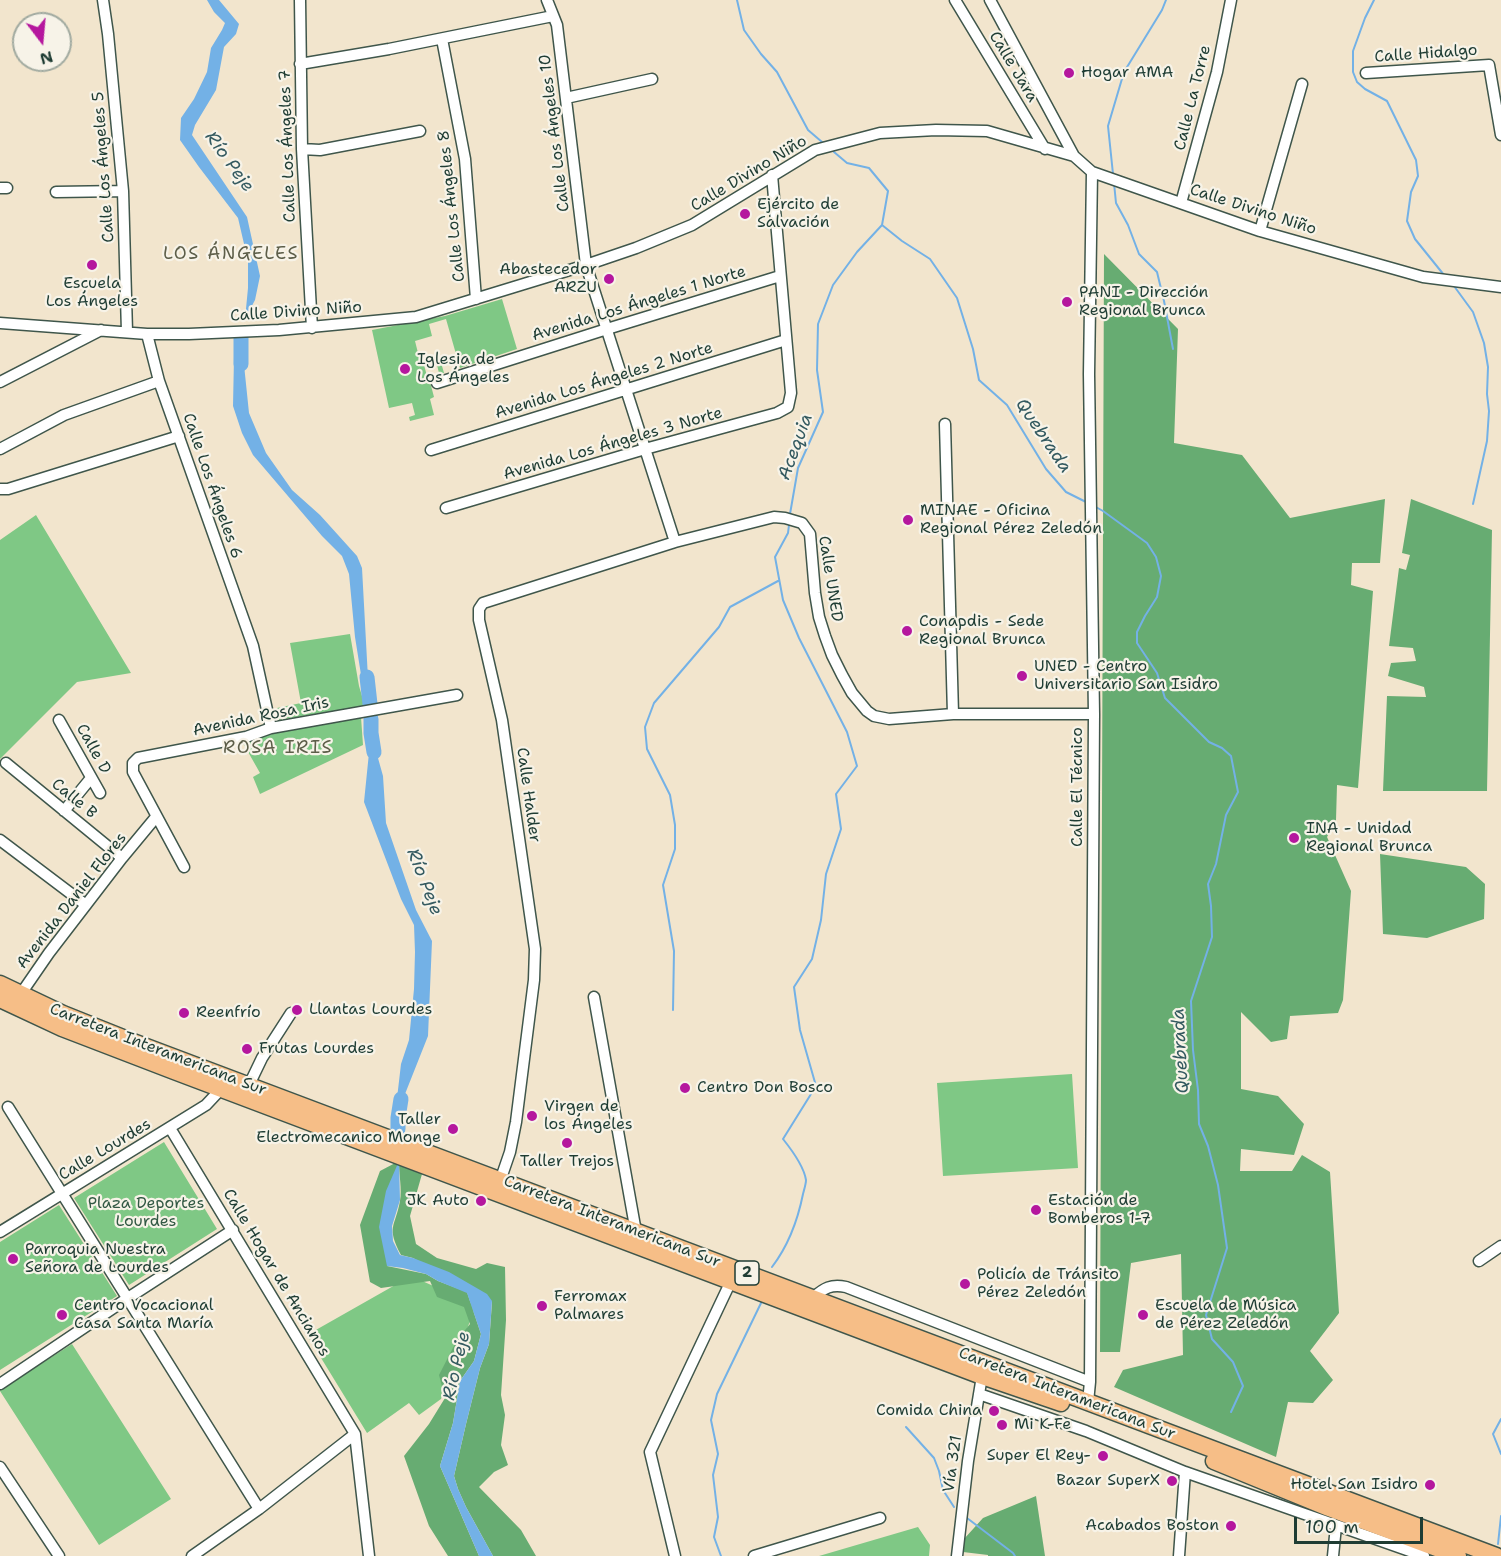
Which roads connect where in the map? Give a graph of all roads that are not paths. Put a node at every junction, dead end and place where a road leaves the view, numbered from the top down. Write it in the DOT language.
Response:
graph roads {
  1 [pos="103,0"];
  2 [pos="300,0"];
  3 [pos="547,0"];
  4 [pos="955,0"];
  5 [pos="990,0"];
  6 [pos="1231,0"];
  7 [pos="554,16"];
  8 [pos="442,39"];
  9 [pos="300,64"];
  10 [pos="1366,73"];
  11 [pos="652,79"];
  12 [pos="1302,84"];
  13 [pos="566,98"];
  14 [pos="420,131"];
  15 [pos="1501,135"];
  16 [pos="302,149"];
  17 [pos="1045,149"];
  18 [pos="1074,156"];
  19 [pos="1092,172"];
  20 [pos="772,175"];
  21 [pos="123,191"];
  22 [pos="56,192"];
  23 [pos="1181,202"];
  24 [pos="1260,231"];
  25 [pos="586,265"];
  26 [pos="780,276"];
  27 [pos="1501,287"];
  28 [pos="476,299"];
  29 [pos="0,323"];
  30 [pos="312,327"];
  31 [pos="607,329"];
  32 [pos="101,330"];
  33 [pos="127,332"];
  34 [pos="147,334"];
  35 [pos="786,340"];
  36 [pos="159,381"];
  37 [pos="0,382"];
  38 [pos="437,382"];
  39 [pos="626,389"];
  40 [pos="945,424"];
  41 [pos="179,436"];
  42 [pos="0,449"];
  43 [pos="645,449"];
  44 [pos="431,450"];
  45 [pos="0,489"];
  46 [pos="446,508"];
  47 [pos="675,542"];
  48 [pos="457,695"];
  49 [pos="953,714"];
  50 [pos="1094,714"];
  51 [pos="59,720"];
  52 [pos="271,728"];
  53 [pos="6,763"];
  54 [pos="91,777"];
  55 [pos="100,793"];
  56 [pos="64,811"];
  57 [pos="156,817"];
  58 [pos="0,840"];
  59 [pos="122,858"];
  60 [pos="184,867"];
  61 [pos="86,905"];
  62 [pos="0,984"];
  63 [pos="594,997"];
  64 [pos="11,1000"];
  65 [pos="291,1013"];
  66 [pos="194,1065"];
  67 [pos="249,1085"];
  68 [pos="221,1089"];
  69 [pos="273,1094"];
  70 [pos="8,1107"];
  71 [pos="170,1128"];
  72 [pos="498,1186"];
  73 [pos="62,1193"];
  74 [pos="233,1230"];
  75 [pos="0,1232"];
  76 [pos="636,1232"];
  77 [pos="1501,1246"];
  78 [pos="1479,1261"];
  79 [pos="731,1281"];
  80 [pos="128,1298"];
  81 [pos="814,1298"];
  82 [pos="948,1349"];
  83 [pos="982,1376"];
  84 [pos="1090,1382"];
  85 [pos="0,1384"];
  86 [pos="1041,1390"];
  87 [pos="979,1394"];
  88 [pos="1088,1402"];
  89 [pos="1118,1422"];
  90 [pos="355,1434"];
  91 [pos="0,1467"];
  92 [pos="1185,1472"];
  93 [pos="1269,1493"];
  94 [pos="259,1509"];
  95 [pos="880,1518"];
  96 [pos="1336,1526"];
  97 [pos="59,1556"];
  98 [pos="192,1556"];
  99 [pos="369,1556"];
  100 [pos="675,1556"];
  101 [pos="754,1556"];
  102 [pos="957,1556"];
  103 [pos="1179,1556"];
  104 [pos="1333,1556"];
  105 [pos="1424,1556"];
  106 [pos="1458,1556"];
  107 [pos="1496,1556"];
  1 -- 21 [label="street, Calle Los Ángeles 5"];
  2 -- 9 [label="street, Calle Los Ángeles 7"];
  3 -- 7 [label="street, Calle Los Ángeles 10"];
  4 -- 17 [label="street, Calle Jara"];
  5 -- 18 [label="street"];
  6 -- 23 [label="street, Calle La Torre"];
  7 -- 8 [label="street"];
  7 -- 13 [label="street, Calle Los Ángeles 10"];
  8 -- 9 [label="street"];
  8 -- 28 [label="street, Calle Los Ángeles 8"];
  9 -- 16 [label="street, Calle Los Ángeles 7"];
  10 -- 15 [label="street, Calle Hidalgo"];
  11 -- 13 [label="street"];
  12 -- 24 [label="street"];
  13 -- 25 [label="street, Calle Los Ángeles 10"];
  14 -- 16 [label="street"];
  16 -- 30 [label="street, Calle Los Ángeles 7"];
  17 -- 18 [label="street, Calle Divino Niño"];
  17 -- 20 [label="street, Calle Divino Niño"];
  18 -- 19 [label="street, Calle Divino Niño"];
  19 -- 23 [label="street, Calle Divino Niño"];
  19 -- 50 [label="street, Calle El Técnico"];
  20 -- 25 [label="street, Calle Divino Niño"];
  20 -- 26 [label="street"];
  21 -- 22 [label="street"];
  21 -- 33 [label="street, Calle Los Ángeles 5"];
  23 -- 24 [label="street, Calle Divino Niño"];
  24 -- 27 [label="street, Calle Divino Niño"];
  25 -- 28 [label="street, Calle Divino Niño"];
  25 -- 31 [label="street, Calle Los Ángeles 10"];
  26 -- 31 [label="street, Avenida Los Ángeles 1 Norte"];
  26 -- 35 [label="street"];
  28 -- 30 [label="street, Calle Divino Niño"];
  29 -- 32 [label="street, Calle Divino Niño"];
  30 -- 34 [label="street, Calle Divino Niño"];
  31 -- 38 [label="street, Avenida Los Ángeles 1 Norte"];
  31 -- 39 [label="street, Calle Los Ángeles 10"];
  32 -- 33 [label="street, Calle Divino Niño"];
  32 -- 37 [label="street"];
  33 -- 34 [label="street, Calle Divino Niño"];
  34 -- 36 [label="street, Calle Los Ángeles 6"];
  35 -- 39 [label="street, Avenida Los Ángeles 2 Norte"];
  35 -- 43 [label="street, Avenida Los Ángeles 3 Norte"];
  36 -- 41 [label="street, Calle Los Ángeles 6"];
  36 -- 42 [label="street"];
  39 -- 43 [label="street, Calle Los Ángeles 10"];
  39 -- 44 [label="street, Avenida Los Ángeles 2 Norte"];
  40 -- 49 [label="street"];
  41 -- 45 [label="street"];
  41 -- 52 [label="street, Calle Los Ángeles 6"];
  43 -- 46 [label="street, Avenida Los Ángeles 3 Norte"];
  43 -- 47 [label="street, Calle Los Ángeles 10"];
  47 -- 49 [label="street, Calle UNED"];
  47 -- 72 [label="street, Calle Halder"];
  48 -- 52 [label="street, Avenida Rosa Iris"];
  49 -- 50 [label="street, Calle UNED"];
  50 -- 84 [label="street, Calle El Técnico"];
  51 -- 54 [label="street, Calle D"];
  52 -- 57 [label="street, Avenida Rosa Iris"];
  53 -- 56 [label="street, Calle B"];
  54 -- 55 [label="street, Calle D"];
  54 -- 56 [label="street"];
  56 -- 59 [label="street, Calle B"];
  57 -- 59 [label="street, Avenida Daniel Flores"];
  57 -- 60 [label="street"];
  58 -- 61 [label="street"];
  59 -- 61 [label="street, Avenida Daniel Flores"];
  61 -- 64 [label="street, Avenida Daniel Flores"];
  62 -- 64 [label="highway, Carretera Interamericana Sur / 2"];
  63 -- 76 [label="street"];
  64 -- 66 [label="highway, Carretera Interamericana Sur / 2"];
  64 -- 68 [label="highway, Carretera Interamericana Sur / 2"];
  65 -- 67 [label="street"];
  66 -- 67 [label="highway, Carretera Interamericana Sur / 2"];
  66 -- 68 [label="street"];
  67 -- 69 [label="highway, Carretera Interamericana Sur / 2"];
  68 -- 69 [label="street"];
  68 -- 71 [label="street, Calle Lourdes"];
  68 -- 72 [label="highway, Carretera Interamericana Sur / 2"];
  69 -- 72 [label="highway, Carretera Interamericana Sur / 2"];
  70 -- 73 [label="street"];
  71 -- 73 [label="street, Calle Lourdes"];
  71 -- 74 [label="street, Calle Hogar de Ancianos"];
  72 -- 76 [label="highway, Carretera Interamericana Sur / 2"];
  72 -- 79 [label="highway, Carretera Interamericana Sur / 2"];
  73 -- 75 [label="street, Calle Lourdes"];
  73 -- 80 [label="street"];
  74 -- 80 [label="street"];
  74 -- 90 [label="street, Calle Hogar de Ancianos"];
  76 -- 81 [label="highway, Carretera Interamericana Sur / 2"];
  77 -- 78 [label="street"];
  79 -- 83 [label="highway, Carretera Interamericana Sur / 2"];
  79 -- 100 [label="street"];
  80 -- 85 [label="street"];
  80 -- 94 [label="street"];
  81 -- 82 [label="highway, Carretera Interamericana Sur / 2"];
  81 -- 84 [label="street"];
  82 -- 83 [label="highway"];
  82 -- 86 [label="highway, Carretera Interamericana Sur / 2"];
  83 -- 86 [label="highway, Carretera Interamericana Sur / 2"];
  83 -- 87 [label="street, Vía 321"];
  84 -- 88 [label="street, Calle El Técnico"];
  86 -- 88 [label="highway, Carretera Interamericana Sur / 2"];
  86 -- 89 [label="highway, Carretera Interamericana Sur / 2"];
  87 -- 92 [label="street"];
  87 -- 102 [label="street, Vía 321"];
  88 -- 89 [label="highway"];
  88 -- 107 [label="highway, Carretera Interamericana Sur / 2"];
  89 -- 93 [label="highway, Carretera Interamericana Sur / 2"];
  90 -- 94 [label="street"];
  90 -- 99 [label="street"];
  91 -- 97 [label="street"];
  92 -- 93 [label="street"];
  92 -- 103 [label="street"];
  93 -- 96 [label="street"];
  93 -- 106 [label="highway, Carretera Interamericana Sur / 2"];
  94 -- 98 [label="street"];
  95 -- 101 [label="street"];
  96 -- 104 [label="street"];
  96 -- 105 [label="street"];
}
